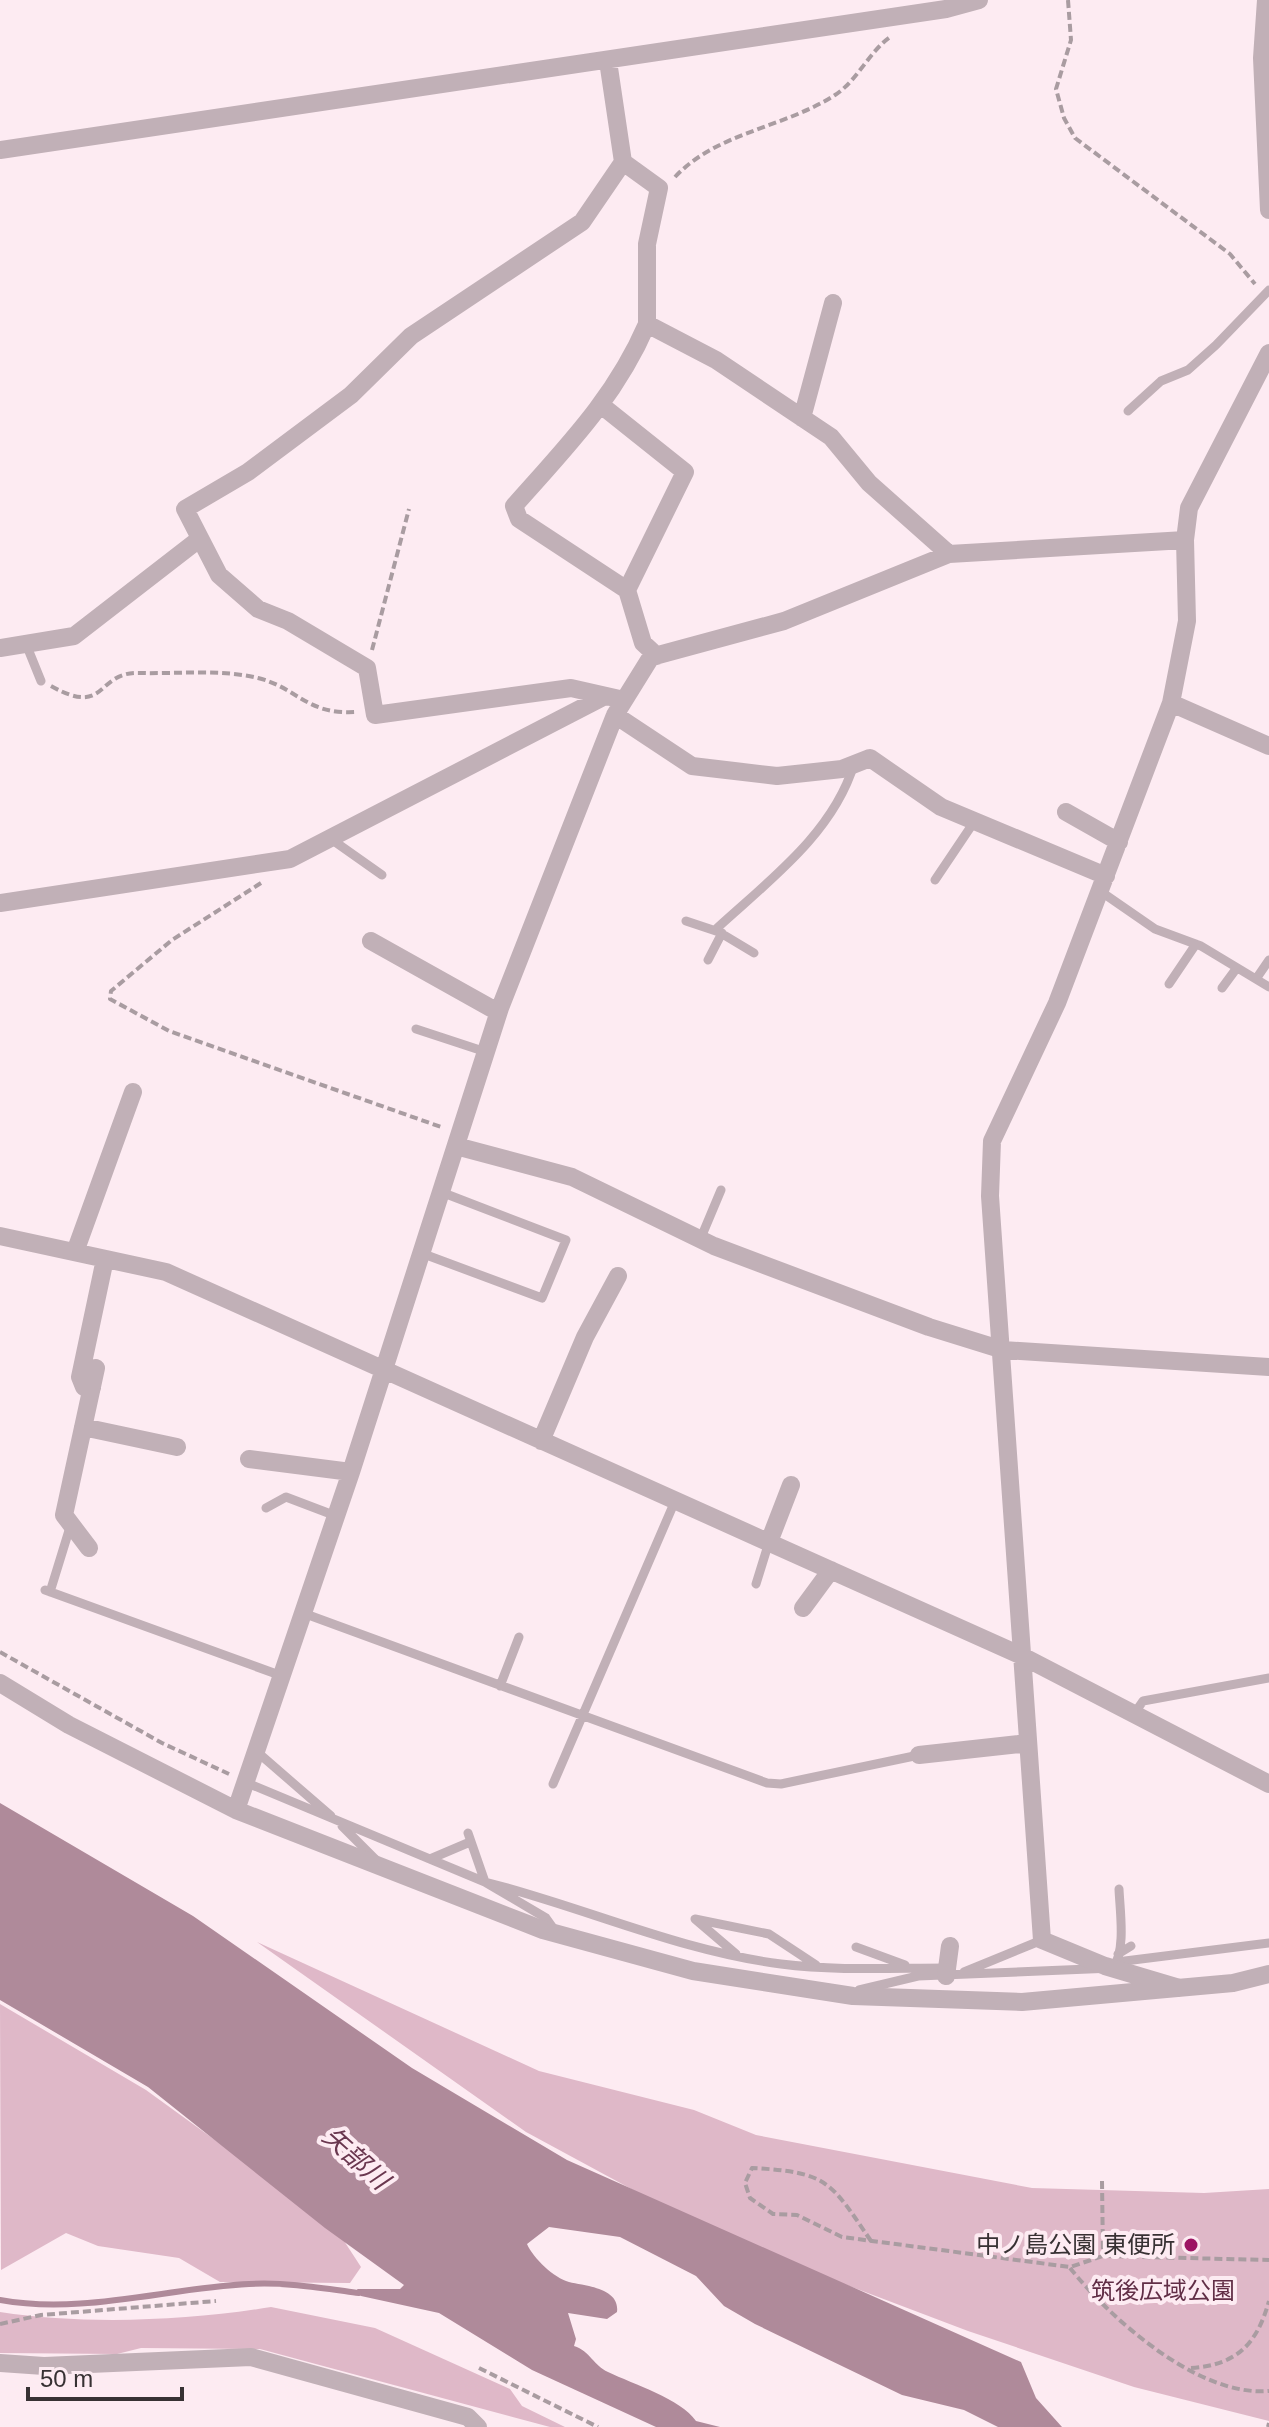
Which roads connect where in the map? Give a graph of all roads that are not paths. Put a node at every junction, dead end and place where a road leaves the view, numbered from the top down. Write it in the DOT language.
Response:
graph roads {
  1 [pos="979,0"];
  2 [pos="1267,6"];
  3 [pos="608,61"];
  4 [pos="0,150"];
  5 [pos="623,162"];
  6 [pos="1269,210"];
  7 [pos="1266,293"];
  8 [pos="833,303"];
  9 [pos="647,324"];
  10 [pos="1269,353"];
  11 [pos="601,405"];
  12 [pos="1128,411"];
  13 [pos="802,418"];
  14 [pos="198,540"];
  15 [pos="1185,540"];
  16 [pos="949,554"];
  17 [pos="627,590"];
  18 [pos="26,644"];
  19 [pos="0,648"];
  20 [pos="657,656"];
  21 [pos="41,681"];
  22 [pos="605,696"];
  23 [pos="1171,703"];
  24 [pos="619,708"];
  25 [pos="1269,746"];
  26 [pos="854,764"];
  27 [pos="1066,812"];
  28 [pos="974,822"];
  29 [pos="331,839"];
  30 [pos="1119,842"];
  31 [pos="382,875"];
  32 [pos="935,880"];
  33 [pos="1103,884"];
  34 [pos="0,903"];
  35 [pos="686,921"];
  36 [pos="718,932"];
  37 [pos="371,941"];
  38 [pos="1196,944"];
  39 [pos="754,953"];
  40 [pos="708,960"];
  41 [pos="1269,960"];
  42 [pos="1236,969"];
  43 [pos="1256,979"];
  44 [pos="1169,984"];
  45 [pos="1269,987"];
  46 [pos="1222,988"];
  47 [pos="498,1012"];
  48 [pos="416,1029"];
  49 [pos="486,1052"];
  50 [pos="133,1092"];
  51 [pos="458,1140"];
  52 [pos="721,1190"];
  53 [pos="441,1192"];
  54 [pos="0,1236"];
  55 [pos="700,1240"];
  56 [pos="75,1252"];
  57 [pos="421,1253"];
  58 [pos="105,1259"];
  59 [pos="618,1276"];
  60 [pos="1003,1350"];
  61 [pos="1269,1367"];
  62 [pos="96,1368"];
  63 [pos="382,1370"];
  64 [pos="92,1388"];
  65 [pos="83,1427"];
  66 [pos="541,1441"];
  67 [pos="177,1447"];
  68 [pos="249,1459"];
  69 [pos="351,1472"];
  70 [pos="791,1485"];
  71 [pos="675,1501"];
  72 [pos="266,1508"];
  73 [pos="336,1516"];
  74 [pos="71,1524"];
  75 [pos="769,1542"];
  76 [pos="89,1548"];
  77 [pos="831,1570"];
  78 [pos="756,1584"];
  79 [pos="803,1608"];
  80 [pos="303,1613"];
  81 [pos="519,1637"];
  82 [pos="1022,1656"];
  83 [pos="282,1676"];
  84 [pos="1269,1678"];
  85 [pos="0,1683"];
  86 [pos="500,1686"];
  87 [pos="1134,1714"];
  88 [pos="584,1717"];
  89 [pos="1028,1743"];
  90 [pos="256,1751"];
  91 [pos="919,1755"];
  92 [pos="245,1782"];
  93 [pos="553,1784"];
  94 [pos="1269,1784"];
  95 [pos="236,1810"];
  96 [pos="337,1821"];
  97 [pos="430,1859"];
  98 [pos="385,1869"];
  99 [pos="485,1882"];
  100 [pos="1119,1889"];
  101 [pos="558,1934"];
  102 [pos="1042,1940"];
  103 [pos="1269,1943"];
  104 [pos="950,1946"];
  105 [pos="1131,1946"];
  106 [pos="856,1947"];
  107 [pos="737,1955"];
  108 [pos="1116,1962"];
  109 [pos="818,1967"];
  110 [pos="916,1968"];
  111 [pos="948,1973"];
  112 [pos="1269,1974"];
  113 [pos="1233,1983"];
  114 [pos="1269,1984"];
  115 [pos="1179,1988"];
  116 [pos="839,1994"];
  117 [pos="0,2363"];
  118 [pos="478,2427"];
  1 -- 3 [label="street"];
  2 -- 6 [label="street"];
  3 -- 4 [label="street"];
  3 -- 5 [label="street"];
  5 -- 9 [label="street"];
  5 -- 14 [label="street"];
  7 -- 12 [label="lane"];
  8 -- 13 [label="street"];
  9 -- 11 [label="street"];
  9 -- 13 [label="street"];
  10 -- 15 [label="street"];
  11 -- 17 [label="street"];
  11 -- 17 [label="street"];
  13 -- 16 [label="street"];
  14 -- 18 [label="street"];
  14 -- 22 [label="street"];
  15 -- 16 [label="street"];
  15 -- 23 [label="street"];
  16 -- 20 [label="street"];
  17 -- 20 [label="street"];
  18 -- 19 [label="street"];
  18 -- 21 [label="lane"];
  20 -- 24 [label="street"];
  22 -- 24 [label="street"];
  22 -- 29 [label="street"];
  23 -- 25 [label="street"];
  23 -- 30 [label="street"];
  24 -- 26 [label="street"];
  24 -- 47 [label="street"];
  26 -- 28 [label="street"];
  26 -- 36 [label="lane"];
  27 -- 30 [label="street"];
  28 -- 32 [label="lane"];
  28 -- 33 [label="street"];
  29 -- 31 [label="lane"];
  29 -- 34 [label="street"];
  30 -- 33 [label="street"];
  33 -- 38 [label="lane"];
  33 -- 60 [label="street"];
  35 -- 36 [label="lane"];
  36 -- 39 [label="lane"];
  36 -- 40 [label="lane"];
  37 -- 47 [label="street"];
  38 -- 42 [label="lane"];
  38 -- 44 [label="lane"];
  41 -- 43 [label="lane"];
  42 -- 43 [label="lane"];
  42 -- 46 [label="lane"];
  43 -- 45 [label="lane"];
  47 -- 49 [label="street"];
  48 -- 49 [label="lane"];
  49 -- 51 [label="street"];
  50 -- 56 [label="street"];
  51 -- 53 [label="street"];
  51 -- 55 [label="street"];
  52 -- 55 [label="lane"];
  53 -- 57 [label="street"];
  53 -- 57 [label="lane"];
  54 -- 56 [label="street"];
  55 -- 60 [label="street"];
  56 -- 58 [label="street"];
  57 -- 63 [label="street"];
  58 -- 63 [label="street"];
  58 -- 64 [label="street"];
  59 -- 66 [label="street"];
  60 -- 61 [label="street"];
  60 -- 82 [label="street"];
  62 -- 64 [label="street"];
  63 -- 66 [label="street"];
  63 -- 69 [label="street"];
  64 -- 65 [label="street"];
  65 -- 67 [label="street"];
  65 -- 74 [label="street"];
  66 -- 71 [label="street"];
  68 -- 69 [label="street"];
  69 -- 73 [label="street"];
  70 -- 75 [label="street"];
  71 -- 75 [label="street"];
  71 -- 88 [label="lane"];
  72 -- 73 [label="lane"];
  73 -- 80 [label="street"];
  74 -- 76 [label="street"];
  74 -- 83 [label="lane"];
  75 -- 77 [label="street"];
  75 -- 78 [label="lane"];
  77 -- 79 [label="street"];
  77 -- 82 [label="street"];
  80 -- 83 [label="street"];
  80 -- 86 [label="lane"];
  81 -- 86 [label="lane"];
  82 -- 87 [label="street"];
  82 -- 89 [label="street"];
  83 -- 90 [label="street"];
  84 -- 87 [label="lane"];
  85 -- 95 [label="street"];
  86 -- 88 [label="lane"];
  87 -- 94 [label="street"];
  88 -- 91 [label="lane"];
  88 -- 93 [label="lane"];
  89 -- 91 [label="street"];
  89 -- 102 [label="street"];
  90 -- 92 [label="street"];
  90 -- 96 [label="lane"];
  92 -- 95 [label="street"];
  92 -- 96 [label="lane"];
  95 -- 98 [label="street"];
  96 -- 97 [label="lane"];
  96 -- 98 [label="lane"];
  97 -- 99 [label="lane"];
  97 -- 99 [label="lane"];
  98 -- 101 [label="street"];
  99 -- 101 [label="lane"];
  99 -- 107 [label="lane"];
  100 -- 108 [label="lane"];
  101 -- 116 [label="street"];
  102 -- 108 [label="street"];
  102 -- 111 [label="lane"];
  103 -- 108 [label="lane"];
  104 -- 111 [label="street"];
  105 -- 108 [label="lane"];
  106 -- 110 [label="lane"];
  107 -- 109 [label="lane"];
  107 -- 109 [label="lane"];
  108 -- 111 [label="lane"];
  108 -- 115 [label="street"];
  109 -- 110 [label="lane"];
  110 -- 111 [label="lane"];
  111 -- 116 [label="lane"];
  112 -- 113 [label="street"];
  113 -- 114 [label="lane"];
  113 -- 115 [label="street"];
  115 -- 116 [label="street"];
  117 -- 118 [label="street"];
}
